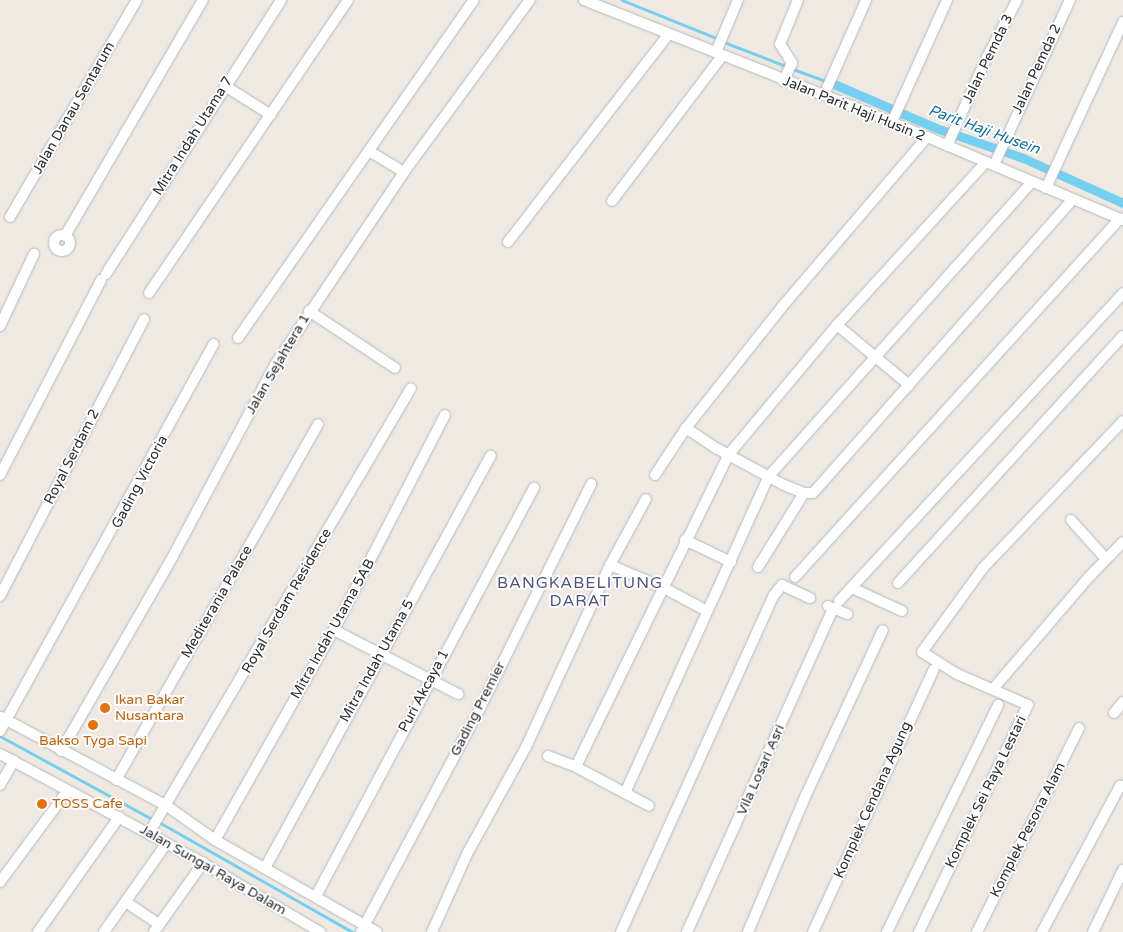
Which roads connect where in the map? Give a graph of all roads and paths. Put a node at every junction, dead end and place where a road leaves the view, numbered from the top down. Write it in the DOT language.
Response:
graph roads {
  1 [pos="137,0"];
  2 [pos="203,0"];
  3 [pos="281,0"];
  4 [pos="348,0"];
  5 [pos="474,0"];
  6 [pos="530,0"];
  7 [pos="584,0"];
  8 [pos="738,0"];
  9 [pos="798,0"];
  10 [pos="866,0"];
  11 [pos="947,0"];
  12 [pos="1016,0"];
  13 [pos="1070,0"];
  14 [pos="1123,22"];
  15 [pos="669,34"];
  16 [pos="719,51"];
  17 [pos="785,78"];
  18 [pos="225,86"];
  19 [pos="826,92"];
  20 [pos="271,115"];
  21 [pos="892,122"];
  22 [pos="927,137"];
  23 [pos="950,141"];
  24 [pos="369,151"];
  25 [pos="990,164"];
  26 [pos="404,172"];
  27 [pos="1032,182"];
  28 [pos="1046,188"];
  29 [pos="1073,199"];
  30 [pos="612,201"];
  31 [pos="10,217"];
  32 [pos="1122,220"];
  33 [pos="65,236"];
  34 [pos="508,242"];
  35 [pos="34,254"];
  36 [pos="149,293"];
  37 [pos="1123,293"];
  38 [pos="309,311"];
  39 [pos="144,319"];
  40 [pos="837,325"];
  41 [pos="0,326"];
  42 [pos="1123,336"];
  43 [pos="238,338"];
  44 [pos="214,344"];
  45 [pos="875,356"];
  46 [pos="395,368"];
  47 [pos="909,385"];
  48 [pos="411,388"];
  49 [pos="445,415"];
  50 [pos="1123,421"];
  51 [pos="318,424"];
  52 [pos="686,428"];
  53 [pos="729,454"];
  54 [pos="491,456"];
  55 [pos="0,475"];
  56 [pos="655,475"];
  57 [pos="769,476"];
  58 [pos="592,484"];
  59 [pos="534,487"];
  60 [pos="804,493"];
  61 [pos="646,499"];
  62 [pos="1072,520"];
  63 [pos="685,540"];
  64 [pos="1123,542"];
  65 [pos="1106,559"];
  66 [pos="731,562"];
  67 [pos="610,565"];
  68 [pos="758,566"];
  69 [pos="795,577"];
  70 [pos="898,583"];
  71 [pos="662,586"];
  72 [pos="852,588"];
  73 [pos="0,596"];
  74 [pos="810,598"];
  75 [pos="833,605"];
  76 [pos="707,611"];
  77 [pos="902,611"];
  78 [pos="847,614"];
  79 [pos="334,630"];
  80 [pos="883,630"];
  81 [pos="380,655"];
  82 [pos="934,669"];
  83 [pos="429,680"];
  84 [pos="993,689"];
  85 [pos="458,694"];
  86 [pos="1123,702"];
  87 [pos="998,705"];
  88 [pos="1114,712"];
  89 [pos="3,718"];
  90 [pos="1079,728"];
  91 [pos="0,731"];
  92 [pos="61,751"];
  93 [pos="0,754"];
  94 [pos="548,756"];
  95 [pos="14,761"];
  96 [pos="576,767"];
  97 [pos="116,780"];
  98 [pos="0,785"];
  99 [pos="1123,787"];
  100 [pos="68,790"];
  101 [pos="625,793"];
  102 [pos="649,806"];
  103 [pos="164,810"];
  104 [pos="119,816"];
  105 [pos="151,831"];
  106 [pos="215,840"];
  107 [pos="166,844"];
  108 [pos="203,863"];
  109 [pos="265,868"];
  110 [pos="1123,870"];
  111 [pos="0,882"];
  112 [pos="316,896"];
  113 [pos="126,902"];
  114 [pos="156,928"];
  115 [pos="363,928"];
  116 [pos="38,932"];
  117 [pos="104,932"];
  118 [pos="319,932"];
  119 [pos="377,932"];
  120 [pos="432,932"];
  121 [pos="621,932"];
  122 [pos="687,932"];
  123 [pos="748,932"];
  124 [pos="813,932"];
  125 [pos="887,932"];
  126 [pos="918,932"];
  127 [pos="977,932"];
  128 [pos="1042,932"];
  129 [pos="1092,932"];
  1 -- 31 [label="street, Jalan Danau Sentarum"];
  2 -- 33 [label="street"];
  3 -- 18 [label="street, Mitra Indah Utama 7"];
  4 -- 20 [label="street"];
  5 -- 24 [label="street"];
  6 -- 26 [label="street, Jalan Sejahtera 1"];
  7 -- 15 [label="street, Jalan Parit Haji Husin 2"];
  8 -- 16 [label="street"];
  9 -- 17 [label="street"];
  10 -- 19 [label="street"];
  11 -- 21 [label="street"];
  12 -- 23 [label="street, Jalan Pemda 3"];
  13 -- 25 [label="street, Jalan Pemda 2"];
  14 -- 28 [label="street"];
  15 -- 16 [label="street, Jalan Parit Haji Husin 2"];
  15 -- 34 [label="street"];
  16 -- 17 [label="street, Jalan Parit Haji Husin 2"];
  16 -- 30 [label="street"];
  17 -- 19 [label="street, Jalan Parit Haji Husin 2"];
  18 -- 20 [label="street"];
  18 -- 55 [label="street, Mitra Indah Utama 7"];
  19 -- 21 [label="street, Jalan Parit Haji Husin 2"];
  20 -- 36 [label="street"];
  21 -- 22 [label="street, Jalan Parit Haji Husin 2"];
  22 -- 23 [label="street, Jalan Parit Haji Husin 2"];
  22 -- 52 [label="street"];
  23 -- 25 [label="street, Jalan Parit Haji Husin 2"];
  24 -- 26 [label="street"];
  24 -- 43 [label="street"];
  25 -- 27 [label="street, Jalan Parit Haji Husin 2"];
  25 -- 40 [label="street, Jalan Pemda 2"];
  26 -- 38 [label="street, Jalan Sejahtera 1"];
  27 -- 28 [label="street, Jalan Parit Haji Husin 2"];
  27 -- 45 [label="street"];
  28 -- 29 [label="street, Jalan Parit Haji Husin 2"];
  29 -- 32 [label="street, Jalan Parit Haji Husin 2"];
  29 -- 47 [label="street"];
  32 -- 69 [label="street"];
  35 -- 41 [label="street"];
  37 -- 72 [label="street"];
  38 -- 46 [label="street"];
  38 -- 92 [label="street, Jalan Sejahtera 1"];
  39 -- 73 [label="street, Royal Serdam 2"];
  40 -- 45 [label="street"];
  40 -- 53 [label="street, Jalan Pemda 2"];
  42 -- 70 [label="street"];
  44 -- 89 [label="street, Gading Victoria"];
  45 -- 47 [label="street"];
  45 -- 57 [label="street"];
  47 -- 60 [label="street"];
  48 -- 103 [label="street, Royal Serdam Residence"];
  49 -- 79 [label="street, Mitra Indah Utama 5AB"];
  50 -- 84 [label="street, Komplek Sei Raya Lestari"];
  51 -- 97 [label="street, Mediterania Palace"];
  52 -- 53 [label="street"];
  52 -- 56 [label="street"];
  53 -- 57 [label="street"];
  53 -- 63 [label="street, Jalan Pemda 2"];
  54 -- 81 [label="street, Mitra Indah Utama 5"];
  57 -- 60 [label="street"];
  57 -- 66 [label="street"];
  58 -- 115 [label="street, Gading Premier"];
  59 -- 83 [label="street, Puri Akcaya 1"];
  60 -- 68 [label="street"];
  61 -- 67 [label="street"];
  62 -- 65 [label="street"];
  63 -- 66 [label="street"];
  63 -- 71 [label="street, Jalan Pemda 2"];
  64 -- 65 [label="street"];
  65 -- 84 [label="street"];
  66 -- 76 [label="street"];
  67 -- 71 [label="street"];
  67 -- 120 [label="street"];
  71 -- 76 [label="street"];
  71 -- 96 [label="street, Jalan Pemda 2"];
  72 -- 75 [label="street"];
  72 -- 77 [label="street"];
  74 -- 121 [label="street"];
  75 -- 78 [label="street"];
  75 -- 122 [label="street, Vila Losari Asri"];
  76 -- 101 [label="street"];
  79 -- 81 [label="street"];
  79 -- 106 [label="street, Mitra Indah Utama 5AB"];
  80 -- 123 [label="street"];
  81 -- 83 [label="street"];
  81 -- 109 [label="street, Mitra Indah Utama 5"];
  82 -- 124 [label="street, Komplek Cendana Agung"];
  83 -- 85 [label="street"];
  83 -- 112 [label="street, Puri Akcaya 1"];
  84 -- 126 [label="street, Komplek Sei Raya Lestari"];
  86 -- 88 [label="street"];
  87 -- 125 [label="street"];
  89 -- 91 [label="street, Gading Victoria"];
  89 -- 92 [label="street"];
  90 -- 127 [label="street, Komplek Pesona Alam"];
  92 -- 97 [label="street"];
  93 -- 95 [label="street, Jalan Sungai Raya Dalam"];
  94 -- 96 [label="street"];
  95 -- 98 [label="street"];
  95 -- 100 [label="street, Jalan Sungai Raya Dalam"];
  96 -- 101 [label="street"];
  97 -- 103 [label="street"];
  99 -- 128 [label="street"];
  100 -- 104 [label="street, Jalan Sungai Raya Dalam"];
  100 -- 111 [label="street"];
  101 -- 102 [label="street"];
  103 -- 105 [label="street, Royal Serdam Residence"];
  103 -- 106 [label="street"];
  104 -- 105 [label="street, Jalan Sungai Raya Dalam"];
  104 -- 116 [label="street"];
  105 -- 107 [label="street, Jalan Sungai Raya Dalam"];
  106 -- 109 [label="street"];
  107 -- 108 [label="street, Jalan Sungai Raya Dalam"];
  107 -- 113 [label="street"];
  108 -- 114 [label="street"];
  108 -- 118 [label="street, Jalan Sungai Raya Dalam"];
  109 -- 112 [label="street"];
  110 -- 129 [label="street"];
  112 -- 115 [label="street"];
  113 -- 114 [label="street"];
  113 -- 117 [label="street"];
  115 -- 119 [label="street"];
}
